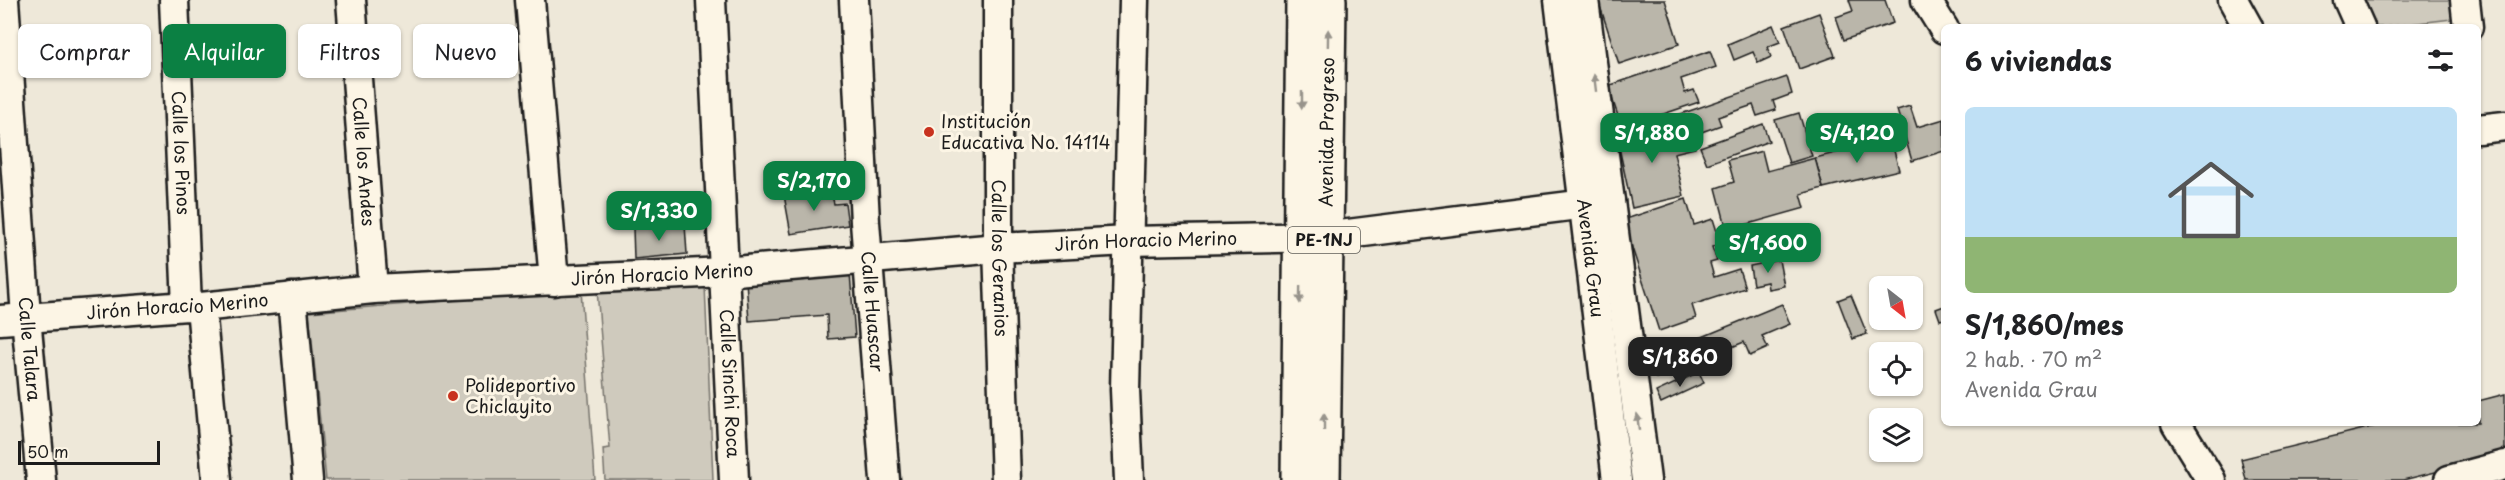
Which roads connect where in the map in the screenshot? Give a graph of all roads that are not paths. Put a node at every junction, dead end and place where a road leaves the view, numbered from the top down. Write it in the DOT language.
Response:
graph roads {
  1 [pos="4,0"];
  2 [pos="174,0"];
  3 [pos="351,0"];
  4 [pos="530,0"];
  5 [pos="711,0"];
  6 [pos="854,0"];
  7 [pos="998,0"];
  8 [pos="1134,0"];
  9 [pos="1303,0"];
  10 [pos="1329,0"];
  11 [pos="1559,0"];
  12 [pos="1584,0"];
  13 [pos="1926,0"];
  14 [pos="2233,0"];
  15 [pos="2348,0"];
  16 [pos="1941,24"];
  17 [pos="2246,24"];
  18 [pos="2359,24"];
  19 [pos="2505,126"];
  20 [pos="2481,129"];
  21 [pos="1610,201"];
  22 [pos="1582,204"];
  23 [pos="1313,236"];
  24 [pos="1128,241"];
  25 [pos="998,248"];
  26 [pos="868,259"];
  27 [pos="724,272"];
  28 [pos="554,281"];
  29 [pos="373,288"];
  30 [pos="292,297"];
  31 [pos="194,306"];
  32 [pos="13,318"];
  33 [pos="2178,426"];
  34 [pos="2505,465"];
  35 [pos="41,480"];
  36 [pos="217,480"];
  37 [pos="308,480"];
  38 [pos="734,480"];
  39 [pos="885,480"];
  40 [pos="1006,480"];
  41 [pos="1129,480"];
  42 [pos="1298,480"];
  43 [pos="1323,480"];
  44 [pos="1617,480"];
  45 [pos="1646,480"];
  46 [pos="2211,480"];
  47 [pos="2449,480"];
  1 -- 32 [label="street, Calle Talara"];
  2 -- 31 [label="street, Calle los Pinos"];
  3 -- 29 [label="street, Calle los Andes"];
  4 -- 28 [label="street"];
  5 -- 27 [label="street, Calle Sinchi Roca"];
  6 -- 26 [label="street, Calle Huascar"];
  7 -- 25 [label="street, Calle los Geranios"];
  8 -- 24 [label="street"];
  9 -- 23 [label="main road, Avenida Progreso / PE-1NJ, one-way"];
  23 -- 10 [label="main road, Avenida Progreso / PE-1NJ, one-way"];
  11 -- 22 [label="street, Avenida Grau"];
  21 -- 12 [label="street, Avenida Grau, one-way"];
  13 -- 16 [label="street"];
  14 -- 17 [label="street"];
  15 -- 18 [label="street"];
  19 -- 20 [label="street"];
  21 -- 22 [label="street, Jirón Horacio Merino"];
  45 -- 21 [label="street, Avenida Grau, one-way"];
  22 -- 23 [label="street, Jirón Horacio Merino"];
  22 -- 44 [label="street, Avenida Grau"];
  23 -- 24 [label="street, Jirón Horacio Merino"];
  23 -- 42 [label="main road, Avenida Progreso / PE-1NJ, one-way"];
  43 -- 23 [label="main road, Avenida Progreso / PE-1NJ, one-way"];
  24 -- 25 [label="street, Jirón Horacio Merino"];
  24 -- 41 [label="street"];
  25 -- 26 [label="street, Jirón Horacio Merino"];
  25 -- 40 [label="street, Calle los Geranios"];
  26 -- 27 [label="street, Jirón Horacio Merino"];
  26 -- 39 [label="street, Calle Huascar"];
  27 -- 28 [label="street, Jirón Horacio Merino"];
  27 -- 38 [label="street, Calle Sinchi Roca"];
  28 -- 29 [label="street, Jirón Horacio Merino"];
  29 -- 30 [label="street, Jirón Horacio Merino"];
  30 -- 31 [label="street, Jirón Horacio Merino"];
  30 -- 37 [label="street"];
  31 -- 32 [label="street, Jirón Horacio Merino"];
  31 -- 36 [label="street, Calle los Pinos"];
  32 -- 35 [label="street, Calle Talara"];
  33 -- 46 [label="street"];
  34 -- 47 [label="street"];
}
